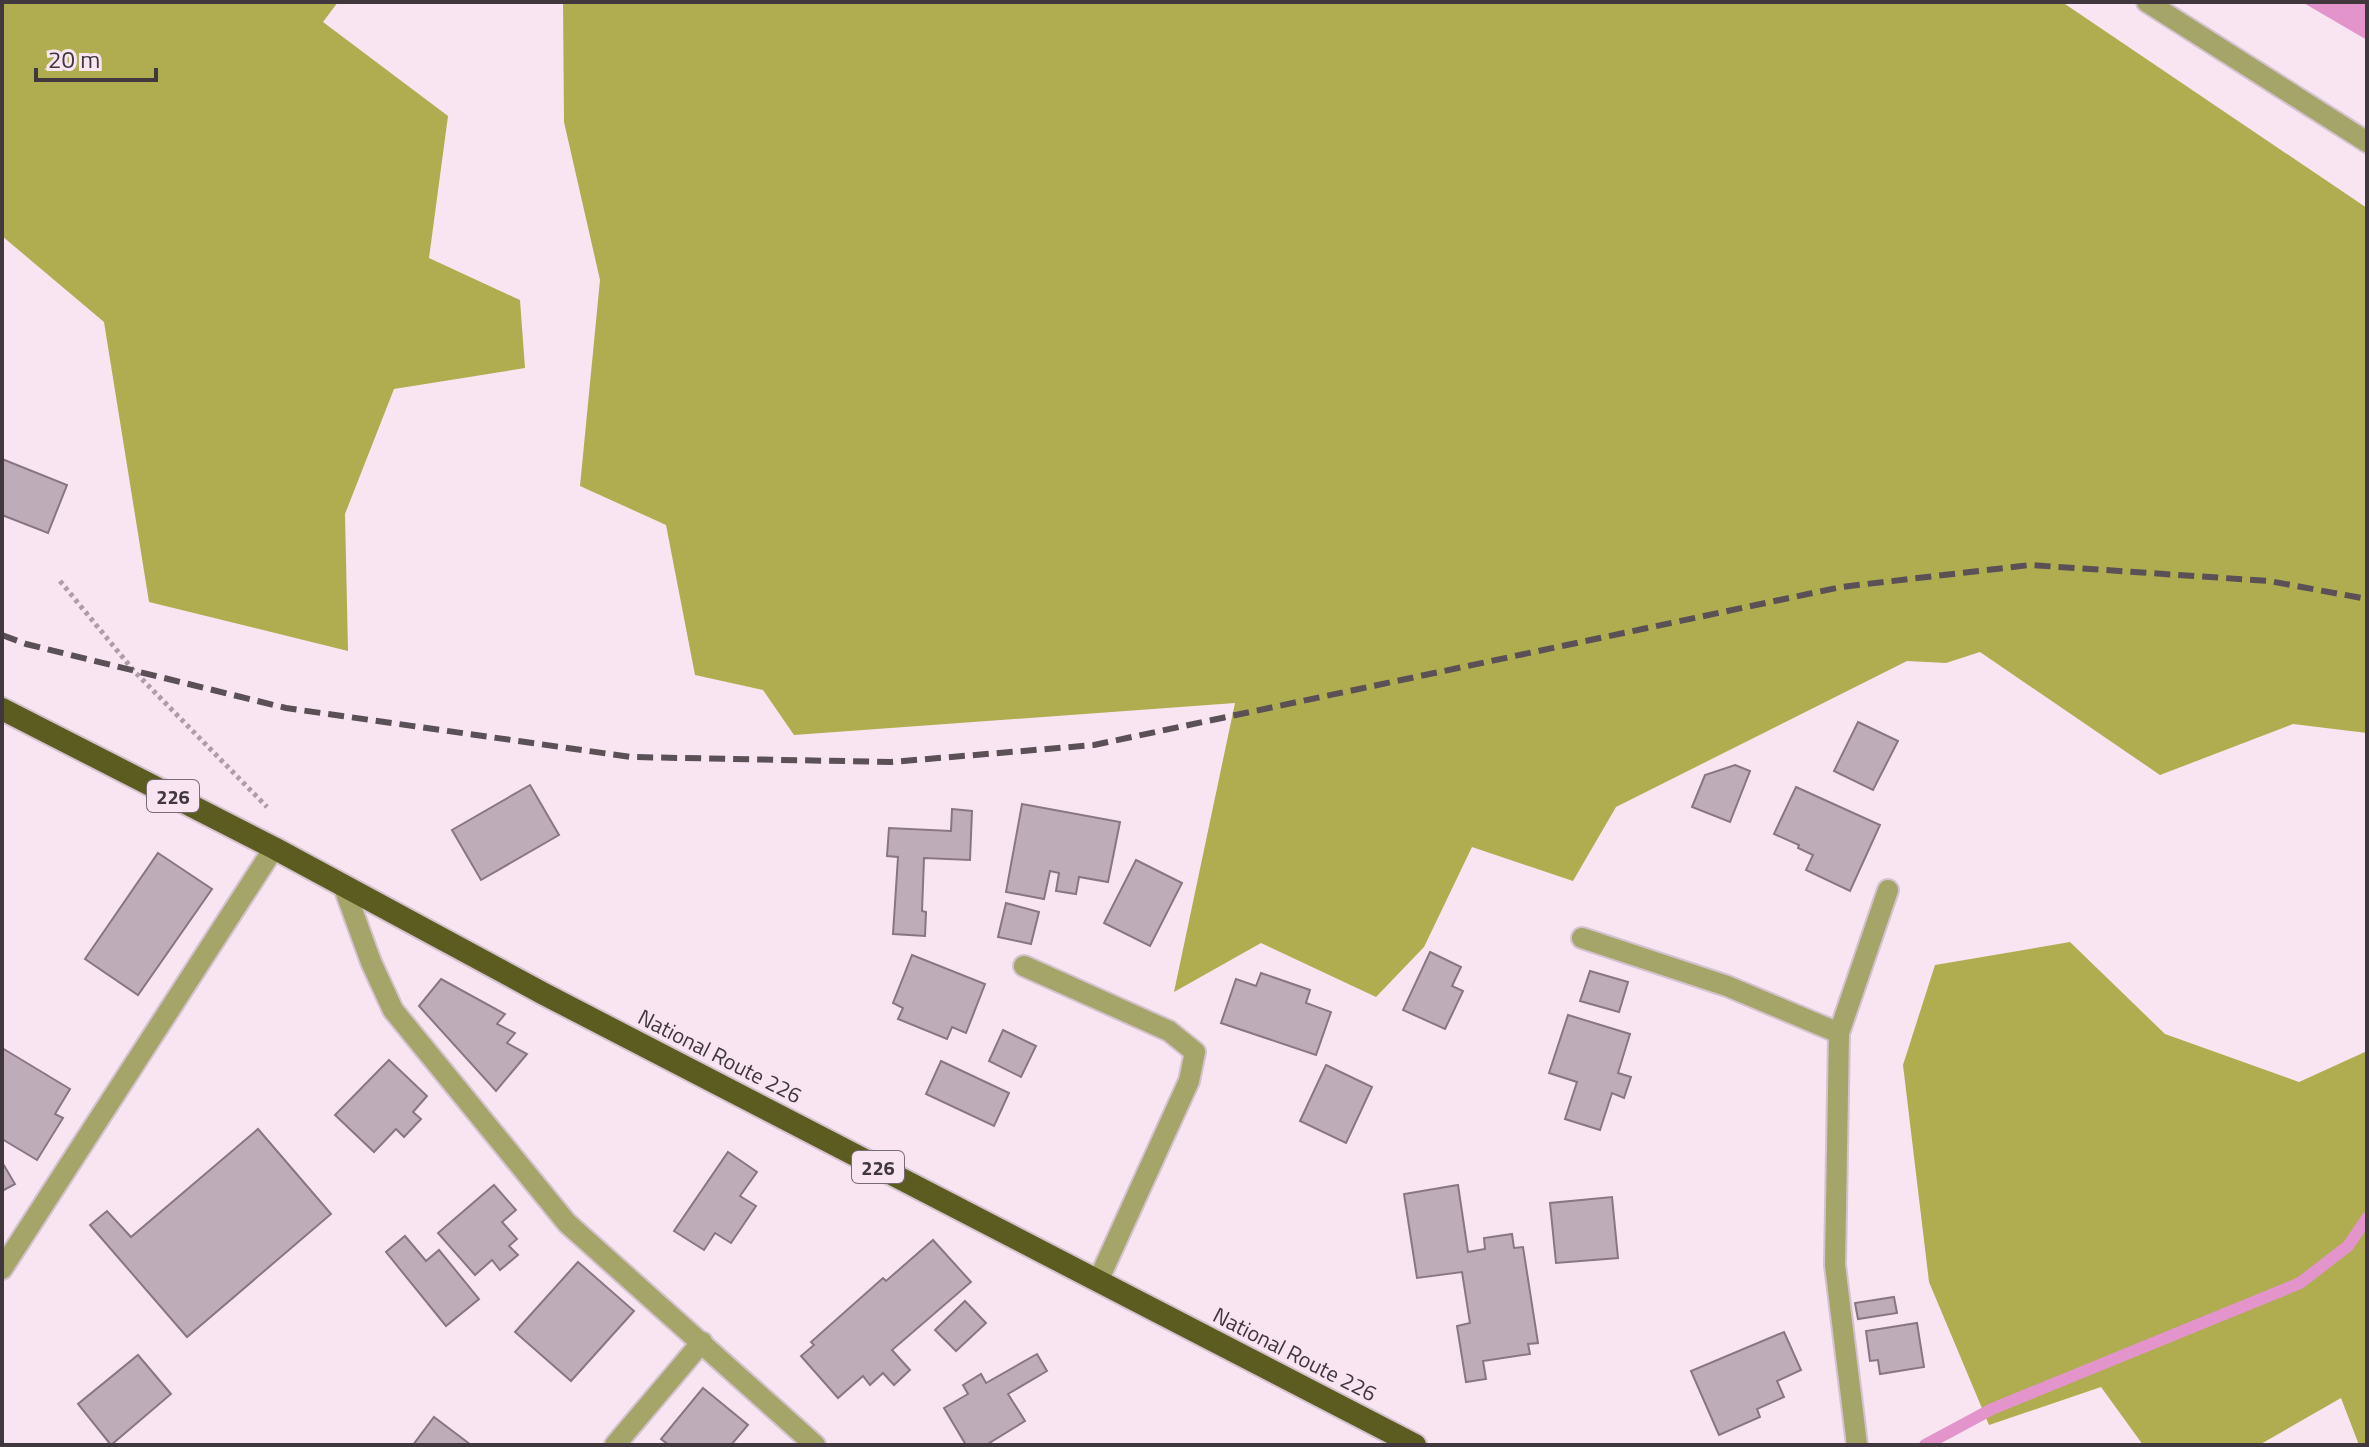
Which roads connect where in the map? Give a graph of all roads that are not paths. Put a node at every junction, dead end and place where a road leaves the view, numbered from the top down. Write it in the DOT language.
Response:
graph roads {
  1 [pos="2147,2"];
  2 [pos="2367,142"];
  3 [pos="2,709"];
  4 [pos="274,848"];
  5 [pos="343,885"];
  6 [pos="1888,890"];
  7 [pos="1582,938"];
  8 [pos="1024,966"];
  9 [pos="1839,1033"];
  10 [pos="2,1269"];
  11 [pos="1098,1281"];
  12 [pos="702,1342"];
  13 [pos="615,1445"];
  14 [pos="815,1445"];
  15 [pos="1415,1445"];
  16 [pos="1857,1445"];
  1 -- 2 [label="street"];
  3 -- 4 [label="highway, National Route 226 / 226"];
  4 -- 5 [label="highway, National Route 226 / 226"];
  4 -- 10 [label="street"];
  5 -- 11 [label="highway, National Route 226 / 226"];
  5 -- 12 [label="street"];
  6 -- 9 [label="street"];
  7 -- 9 [label="street"];
  8 -- 11 [label="street"];
  9 -- 16 [label="street"];
  11 -- 15 [label="highway, National Route 226 / 226"];
  12 -- 13 [label="street"];
  12 -- 14 [label="street"];
}
